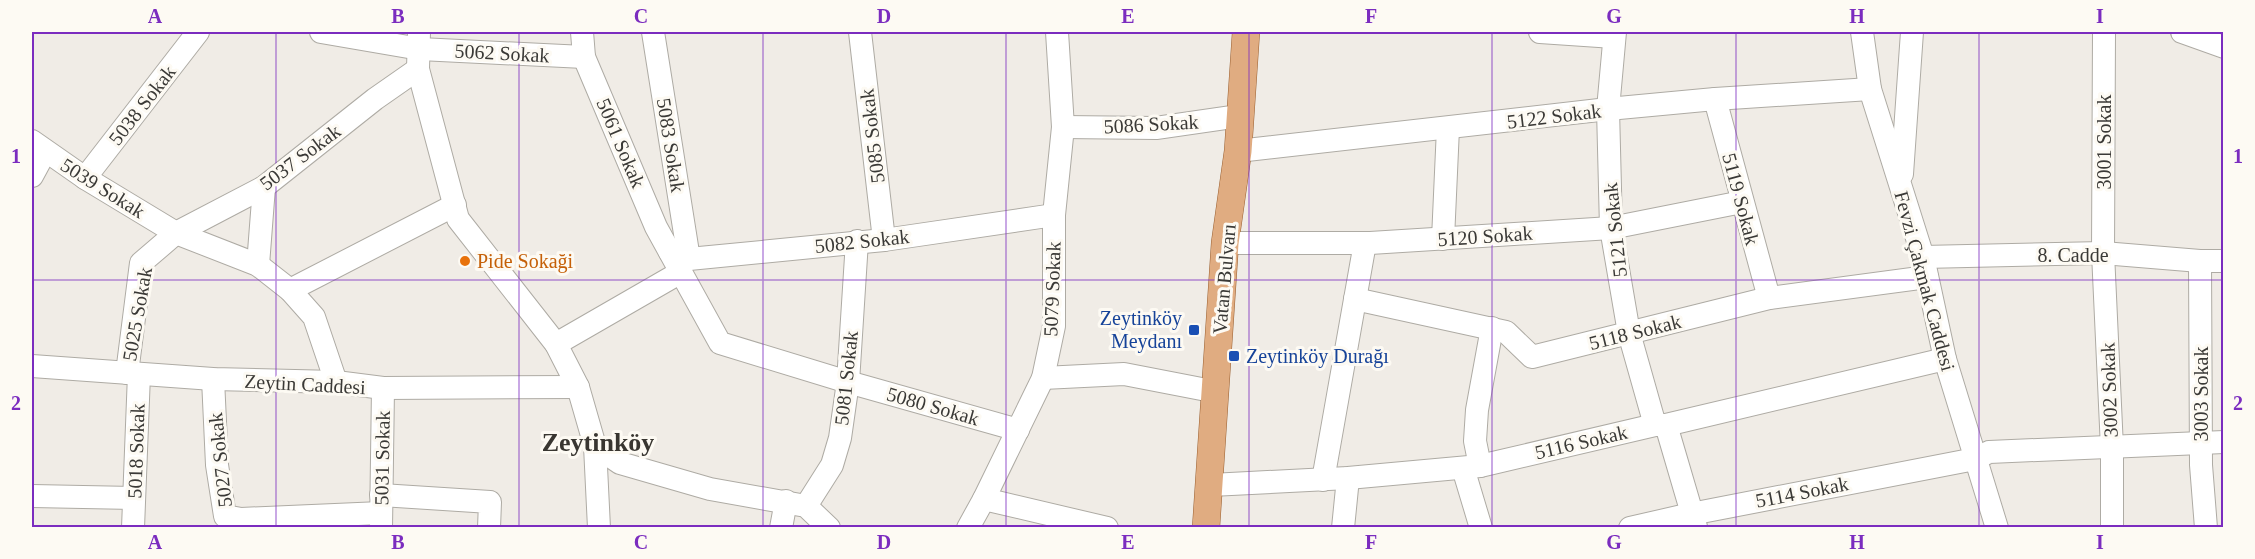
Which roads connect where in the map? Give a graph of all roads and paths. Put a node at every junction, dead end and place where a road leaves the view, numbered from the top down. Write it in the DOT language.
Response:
graph roads {
  1 [pos="198,32"];
  2 [pos="321,32"];
  3 [pos="582,32"];
  4 [pos="653,32"];
  5 [pos="860,32"];
  6 [pos="1058,32"];
  7 [pos="1246,32"];
  8 [pos="1540,32"];
  9 [pos="1862,32"];
  10 [pos="1912,32"];
  11 [pos="2104,32"];
  12 [pos="2182,32"];
  13 [pos="1615,34"];
  14 [pos="2223,47"];
  15 [pos="419,50"];
  16 [pos="584,57"];
  17 [pos="1870,89"];
  18 [pos="1715,99"];
  19 [pos="1608,109"];
  20 [pos="1239,116"];
  21 [pos="1063,127"];
  22 [pos="1448,128"];
  23 [pos="38,147"];
  24 [pos="1238,151"];
  25 [pos="32,176"];
  26 [pos="85,178"];
  27 [pos="264,187"];
  28 [pos="1901,188"];
  29 [pos="1742,202"];
  30 [pos="455,206"];
  31 [pos="1054,215"];
  32 [pos="1611,228"];
  33 [pos="176,233"];
  34 [pos="1443,238"];
  35 [pos="884,240"];
  36 [pos="857,241"];
  37 [pos="1225,243"];
  38 [pos="1365,243"];
  39 [pos="2103,253"];
  40 [pos="680,261"];
  41 [pos="2200,261"];
  42 [pos="2223,261"];
  43 [pos="258,265"];
  44 [pos="1925,267"];
  45 [pos="290,290"];
  46 [pos="1769,298"];
  47 [pos="1355,299"];
  48 [pos="1492,328"];
  49 [pos="1629,333"];
  50 [pos="556,344"];
  51 [pos="1945,359"];
  52 [pos="32,366"];
  53 [pos="133,373"];
  54 [pos="1043,378"];
  55 [pos="213,379"];
  56 [pos="336,382"];
  57 [pos="848,382"];
  58 [pos="578,387"];
  59 [pos="383,388"];
  60 [pos="1217,392"];
  61 [pos="1660,425"];
  62 [pos="1018,430"];
  63 [pos="2212,443"];
  64 [pos="595,446"];
  65 [pos="2112,448"];
  66 [pos="1975,459"];
  67 [pos="1471,467"];
  68 [pos="1348,478"];
  69 [pos="1323,480"];
  70 [pos="1210,485"];
  71 [pos="32,496"];
  72 [pos="134,498"];
  73 [pos="984,500"];
  74 [pos="796,503"];
  75 [pos="381,512"];
  76 [pos="1693,521"];
  77 [pos="241,523"];
  78 [pos="1095,526"];
  79 [pos="133,528"];
  80 [pos="489,528"];
  81 [pos="599,528"];
  82 [pos="781,528"];
  83 [pos="829,528"];
  84 [pos="968,528"];
  85 [pos="1206,528"];
  86 [pos="1343,528"];
  87 [pos="1481,528"];
  88 [pos="1630,528"];
  89 [pos="1997,528"];
  90 [pos="2112,528"];
  91 [pos="2206,528"];
  1 -- 26 [label="street, 5038 Sokak"];
  2 -- 15 [label="street, 5062 Sokak"];
  3 -- 16 [label="street, 5061 Sokak"];
  4 -- 40 [label="street, 5083 Sokak"];
  5 -- 35 [label="street, 5085 Sokak"];
  6 -- 21 [label="street, 5079 Sokak"];
  7 -- 20 [label="main road, Vatan Bulvarı"];
  8 -- 13 [label="street"];
  9 -- 17 [label="street, Fevzi Çakmak Caddesi"];
  10 -- 28 [label="street"];
  11 -- 39 [label="street, 3001 Sokak"];
  12 -- 14 [label="street"];
  13 -- 19 [label="street, 5121 Sokak"];
  15 -- 16 [label="street, 5062 Sokak"];
  15 -- 27 [label="street, 5037 Sokak"];
  15 -- 30 [label="street"];
  16 -- 40 [label="street, 5061 Sokak"];
  17 -- 18 [label="street, 5122 Sokak"];
  17 -- 28 [label="street, Fevzi Çakmak Caddesi"];
  18 -- 19 [label="street, 5122 Sokak"];
  18 -- 29 [label="street, 5119 Sokak"];
  19 -- 22 [label="street, 5122 Sokak"];
  19 -- 32 [label="street, 5121 Sokak"];
  20 -- 21 [label="street, 5086 Sokak"];
  20 -- 24 [label="main road, Vatan Bulvarı"];
  21 -- 31 [label="street, 5079 Sokak"];
  22 -- 24 [label="street, 5122 Sokak"];
  22 -- 34 [label="street"];
  23 -- 25 [label="street"];
  23 -- 26 [label="street, 5039 Sokak"];
  24 -- 37 [label="main road, Vatan Bulvarı"];
  26 -- 33 [label="street, 5039 Sokak"];
  27 -- 33 [label="street, 5037 Sokak"];
  27 -- 43 [label="street"];
  28 -- 44 [label="street, Fevzi Çakmak Caddesi"];
  29 -- 32 [label="street, 5120 Sokak"];
  29 -- 46 [label="street, 5119 Sokak"];
  30 -- 45 [label="street"];
  30 -- 50 [label="street"];
  31 -- 35 [label="street, 5082 Sokak"];
  31 -- 54 [label="street, 5079 Sokak"];
  32 -- 34 [label="street, 5120 Sokak"];
  32 -- 49 [label="street, 5121 Sokak"];
  33 -- 43 [label="street, 5039 Sokak"];
  33 -- 53 [label="street, 5025 Sokak"];
  34 -- 38 [label="street, 5120 Sokak"];
  35 -- 36 [label="street, 5082 Sokak"];
  36 -- 40 [label="street, 5082 Sokak"];
  36 -- 57 [label="street, 5081 Sokak"];
  37 -- 38 [label="street, 5120 Sokak"];
  37 -- 60 [label="main road, Vatan Bulvarı"];
  38 -- 47 [label="street"];
  39 -- 41 [label="street, 8. Cadde"];
  39 -- 44 [label="street, 8. Cadde"];
  39 -- 65 [label="street, 3002 Sokak"];
  40 -- 50 [label="street"];
  40 -- 57 [label="street, 5061 Sokak"];
  41 -- 42 [label="street, 8. Cadde"];
  41 -- 63 [label="street, 3003 Sokak"];
  43 -- 45 [label="street, 5039 Sokak"];
  44 -- 46 [label="street, 5118 Sokak"];
  44 -- 51 [label="street, Fevzi Çakmak Caddesi"];
  45 -- 56 [label="street, 5039 Sokak"];
  46 -- 49 [label="street, 5118 Sokak"];
  47 -- 48 [label="street, 5118 Sokak"];
  47 -- 69 [label="street"];
  48 -- 49 [label="street, 5118 Sokak"];
  48 -- 67 [label="street"];
  49 -- 61 [label="street, 5121 Sokak"];
  50 -- 58 [label="street"];
  51 -- 61 [label="street, 5116 Sokak"];
  51 -- 66 [label="street, Fevzi Çakmak Caddesi"];
  52 -- 53 [label="street, Zeytin Caddesi"];
  53 -- 55 [label="street, Zeytin Caddesi"];
  53 -- 72 [label="street, 5018 Sokak"];
  54 -- 60 [label="street"];
  54 -- 62 [label="street, 5079 Sokak"];
  55 -- 56 [label="street, Zeytin Caddesi"];
  55 -- 77 [label="street, 5027 Sokak"];
  56 -- 59 [label="street, Zeytin Caddesi"];
  57 -- 62 [label="street, 5080 Sokak"];
  57 -- 74 [label="street, 5081 Sokak"];
  58 -- 59 [label="street, Zeytin Caddesi"];
  58 -- 64 [label="street"];
  59 -- 75 [label="street, 5031 Sokak"];
  60 -- 70 [label="main road, Vatan Bulvarı"];
  61 -- 67 [label="street, 5116 Sokak"];
  61 -- 76 [label="street, 5121 Sokak"];
  62 -- 73 [label="street, 5079 Sokak"];
  63 -- 65 [label="street, 5114 Sokak"];
  63 -- 91 [label="street, 3003 Sokak"];
  64 -- 74 [label="street"];
  64 -- 81 [label="street"];
  65 -- 66 [label="street, 5114 Sokak"];
  65 -- 90 [label="street, 3002 Sokak"];
  66 -- 76 [label="street, 5114 Sokak"];
  66 -- 89 [label="street, Fevzi Çakmak Caddesi"];
  67 -- 68 [label="street, 5116 Sokak"];
  67 -- 87 [label="street"];
  68 -- 69 [label="street, 5116 Sokak"];
  68 -- 86 [label="street"];
  69 -- 70 [label="street, 5116 Sokak"];
  70 -- 85 [label="main road, Vatan Bulvarı"];
  71 -- 72 [label="street"];
  72 -- 79 [label="street, 5018 Sokak"];
  73 -- 78 [label="street"];
  73 -- 84 [label="street, 5079 Sokak"];
  74 -- 82 [label="street"];
  74 -- 83 [label="street"];
  75 -- 77 [label="street"];
  75 -- 80 [label="street"];
  76 -- 88 [label="street, 5114 Sokak"];
}
